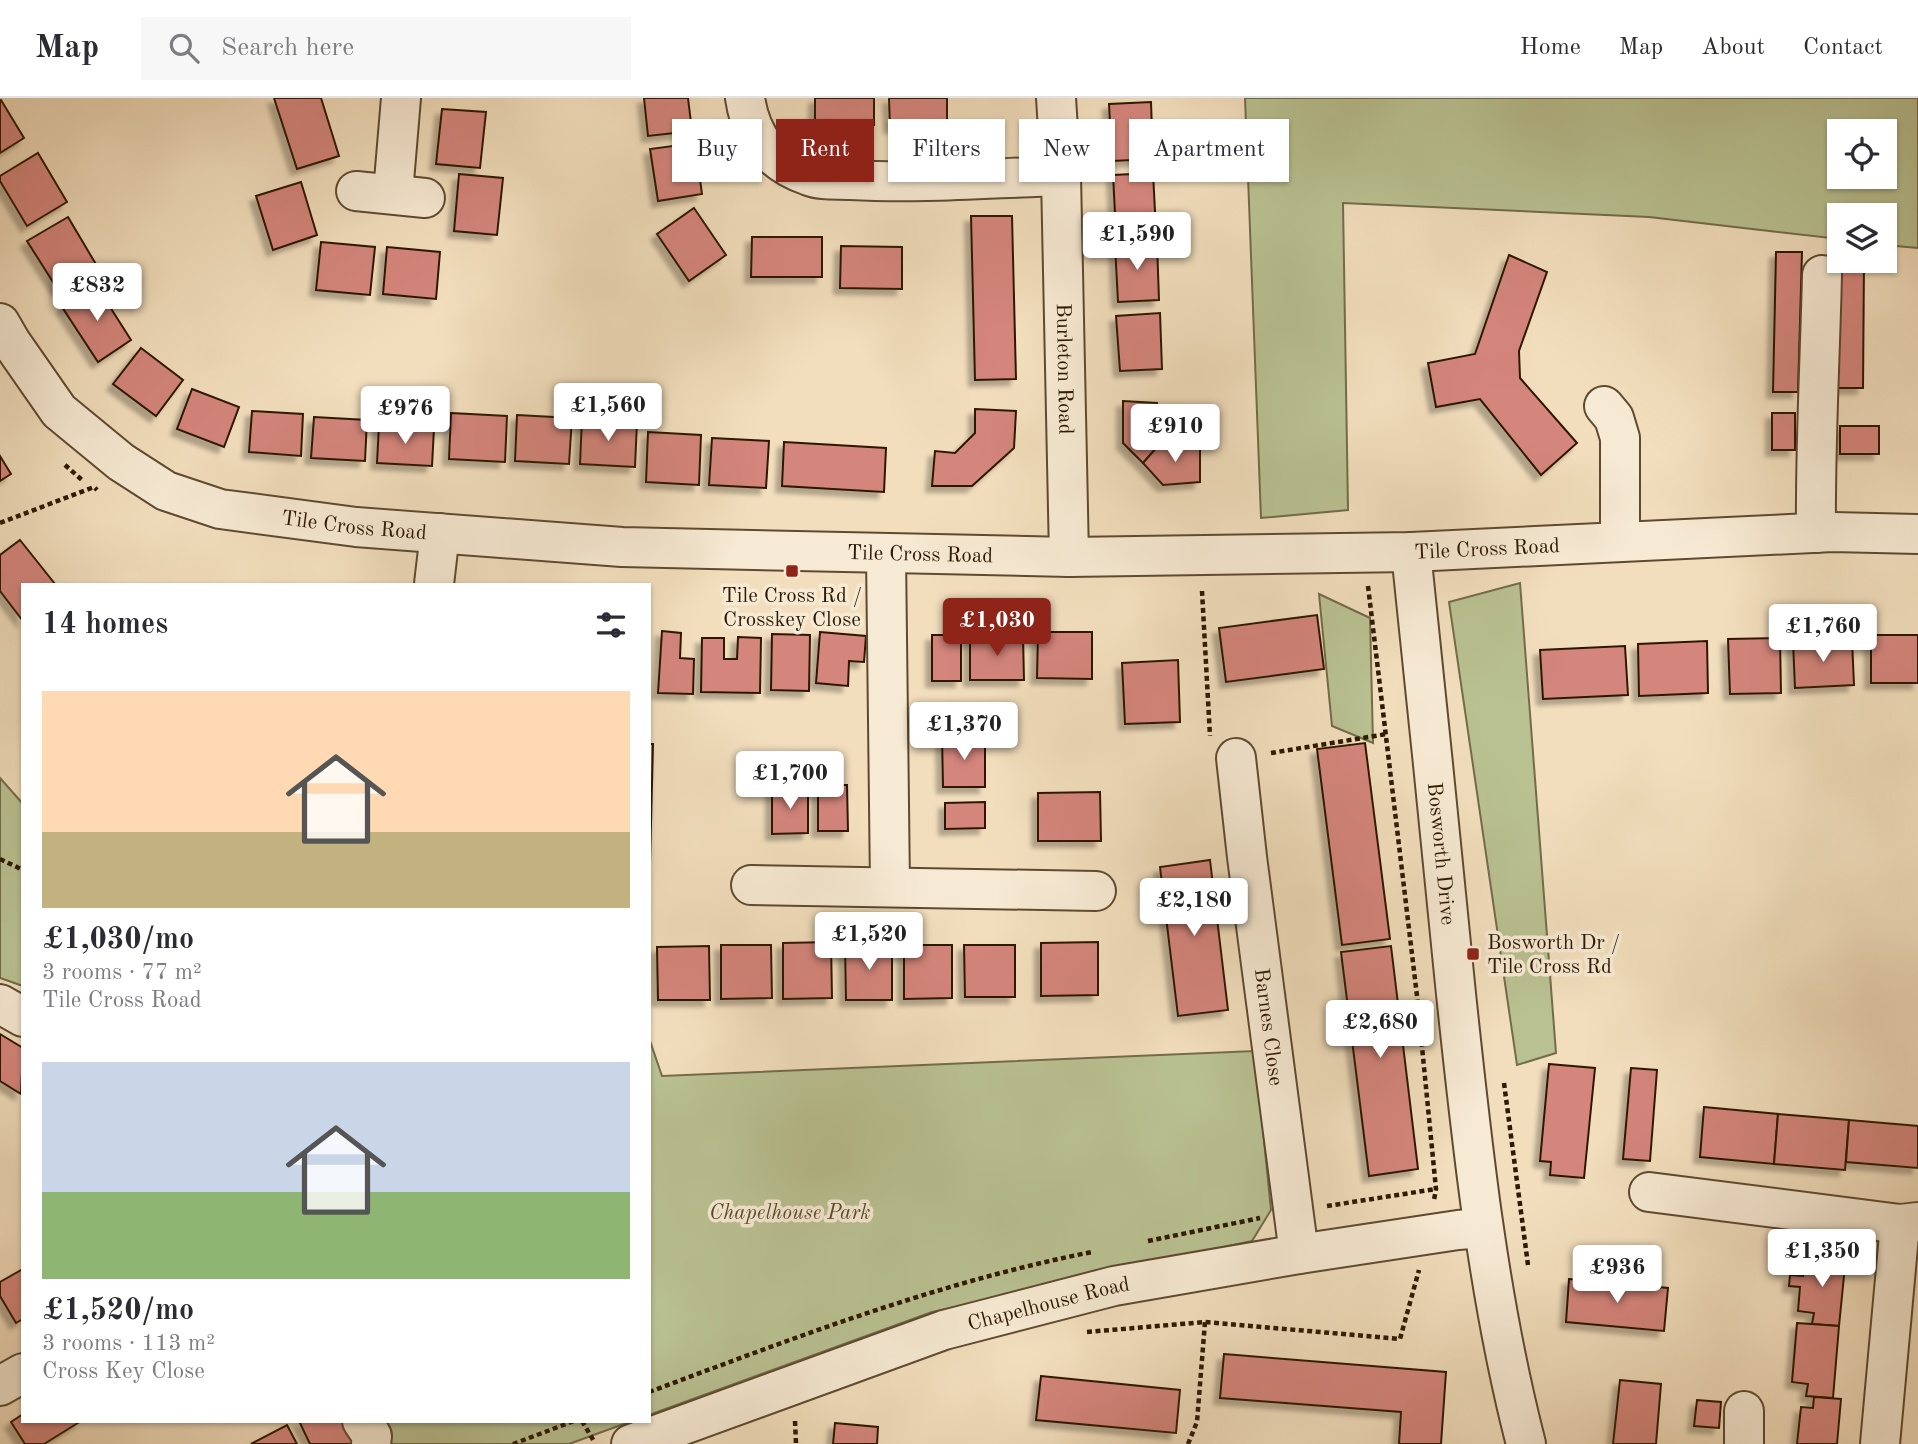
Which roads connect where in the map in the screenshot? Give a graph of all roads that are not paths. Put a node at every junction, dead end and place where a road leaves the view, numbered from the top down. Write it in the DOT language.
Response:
graph roads {
  1 [pos="401,98"];
  2 [pos="745,98"];
  3 [pos="1056,98"];
  4 [pos="1057,119"];
  5 [pos="1019,177"];
  6 [pos="1061,182"];
  7 [pos="391,194"];
  8 [pos="1822,275"];
  9 [pos="0,323"];
  10 [pos="1604,406"];
  11 [pos="440,533"];
  12 [pos="1816,533"];
  13 [pos="1918,534"];
  14 [pos="1620,542"];
  15 [pos="1410,552"];
  16 [pos="886,554"];
  17 [pos="1069,557"];
  18 [pos="434,583"];
  19 [pos="1237,758"];
  20 [pos="751,885"];
  21 [pos="890,887"];
  22 [pos="1096,891"];
  23 [pos="0,1004"];
  24 [pos="21,1016"];
  25 [pos="1649,1192"];
  26 [pos="1909,1223"];
  27 [pos="1483,1228"];
  28 [pos="1298,1254"];
  29 [pos="21,1374"];
  30 [pos="0,1386"];
  31 [pos="363,1423"];
  32 [pos="371,1444"];
  33 [pos="631,1444"];
  34 [pos="1526,1444"];
  35 [pos="1880,1444"];
  1 -- 7 [label="street"];
  2 -- 5 [label="street"];
  3 -- 4 [label="street, Burleton Road"];
  6 -- 17 [label="street, Burleton Road"];
  8 -- 12 [label="street"];
  9 -- 11 [label="street, Tile Cross Road"];
  10 -- 14 [label="street"];
  11 -- 16 [label="street, Tile Cross Road"];
  11 -- 18 [label="street"];
  12 -- 13 [label="street, Tile Cross Road"];
  12 -- 14 [label="street, Tile Cross Road"];
  14 -- 15 [label="street, Tile Cross Road"];
  15 -- 17 [label="street, Tile Cross Road"];
  15 -- 27 [label="street, Bosworth Drive"];
  16 -- 17 [label="street, Tile Cross Road"];
  16 -- 21 [label="street"];
  19 -- 28 [label="street, Barnes Close"];
  20 -- 21 [label="street"];
  21 -- 22 [label="street"];
  23 -- 24 [label="street"];
  25 -- 26 [label="street"];
  26 -- 35 [label="street"];
  27 -- 28 [label="street, Chapelhouse Road"];
  27 -- 34 [label="street, Bosworth Drive"];
  28 -- 33 [label="street, Chapelhouse Road"];
  29 -- 30 [label="street"];
  31 -- 32 [label="street"];
}
